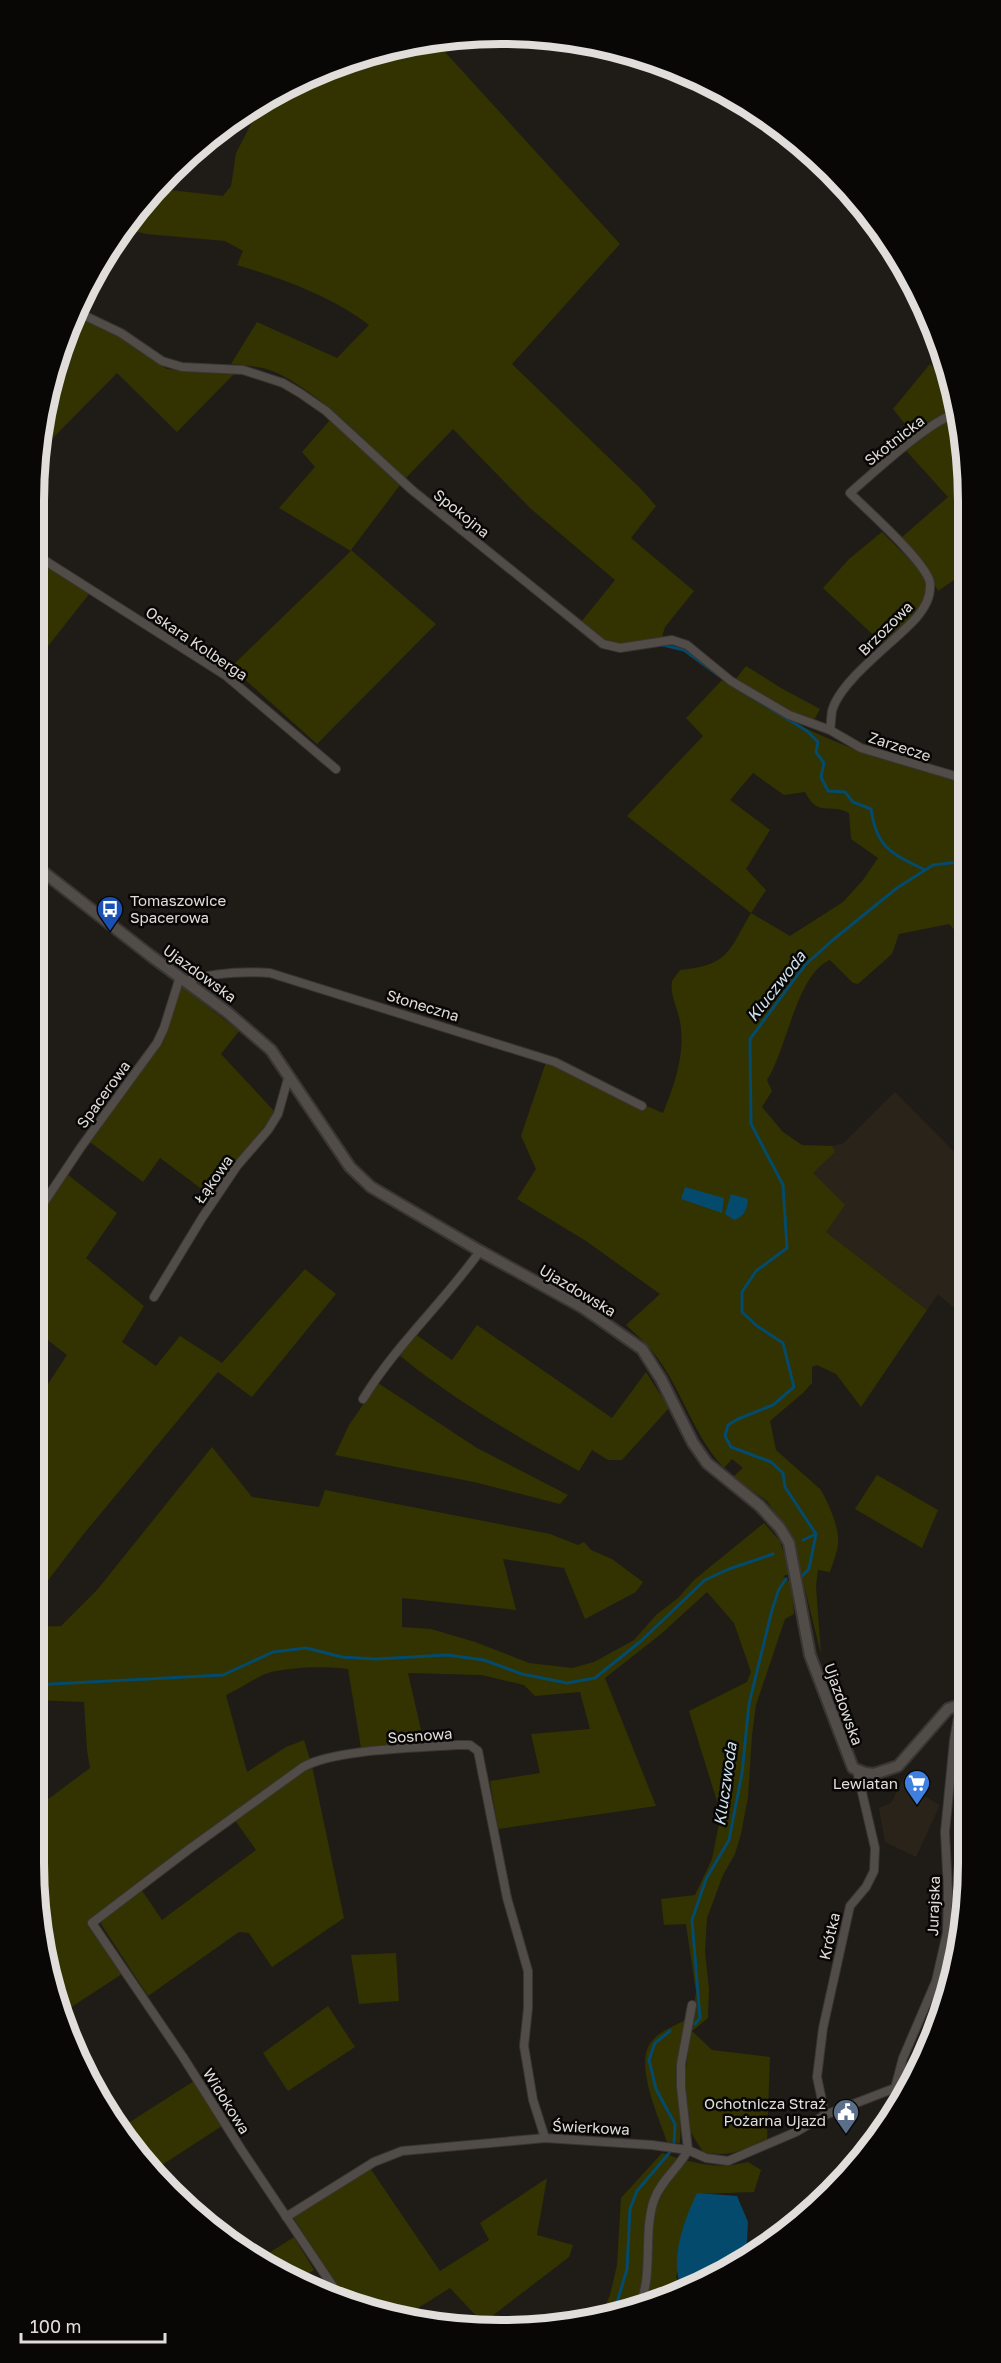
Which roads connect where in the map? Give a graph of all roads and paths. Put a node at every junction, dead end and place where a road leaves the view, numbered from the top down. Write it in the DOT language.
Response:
graph roads {
  1 [pos="83,315"];
  2 [pos="950,417"];
  3 [pos="850,493"];
  4 [pos="44,560"];
  5 [pos="830,730"];
  6 [pos="336,769"];
  7 [pos="958,777"];
  8 [pos="44,872"];
  9 [pos="183,979"];
  10 [pos="289,1075"];
  11 [pos="642,1106"];
  12 [pos="44,1202"];
  13 [pos="480,1251"];
  14 [pos="154,1297"];
  15 [pos="363,1400"];
  16 [pos="958,1706"];
  17 [pos="958,1719"];
  18 [pos="857,1771"];
  19 [pos="92,1923"];
  20 [pos="942,1958"];
  21 [pos="947,1959"];
  22 [pos="692,2005"];
  23 [pos="895,2088"];
  24 [pos="825,2115"];
  25 [pos="545,2138"];
  26 [pos="688,2150"];
  27 [pos="286,2217"];
  28 [pos="334,2288"];
  29 [pos="643,2296"];
  1 -- 5 [label="street, Spokojna"];
  2 -- 3 [label="street, Skotnicka"];
  3 -- 5 [label="street, Brzozowa"];
  4 -- 6 [label="street, Oskara Kolberga"];
  5 -- 7 [label="street, Zarzecze"];
  8 -- 9 [label="street, Ujazdowska"];
  9 -- 10 [label="street, Ujazdowska"];
  9 -- 11 [label="street, Słoneczna"];
  9 -- 12 [label="street, Spacerowa"];
  10 -- 13 [label="street, Ujazdowska"];
  10 -- 14 [label="street, Łąkowa"];
  13 -- 15 [label="street"];
  13 -- 18 [label="street, Ujazdowska"];
  16 -- 18 [label="street"];
  17 -- 20 [label="street, Jurajska"];
  18 -- 24 [label="street, Krótka"];
  19 -- 25 [label="street, Sosnowa"];
  19 -- 27 [label="street, Widokowa"];
  20 -- 21 [label="street"];
  20 -- 23 [label="street, Jurajska"];
  22 -- 26 [label="street"];
  23 -- 24 [label="street, Świerkowa"];
  24 -- 26 [label="street, Świerkowa"];
  25 -- 26 [label="street, Świerkowa"];
  25 -- 27 [label="street, Świerkowa"];
  26 -- 29 [label="street"];
  27 -- 28 [label="street, Widokowa"];
}
